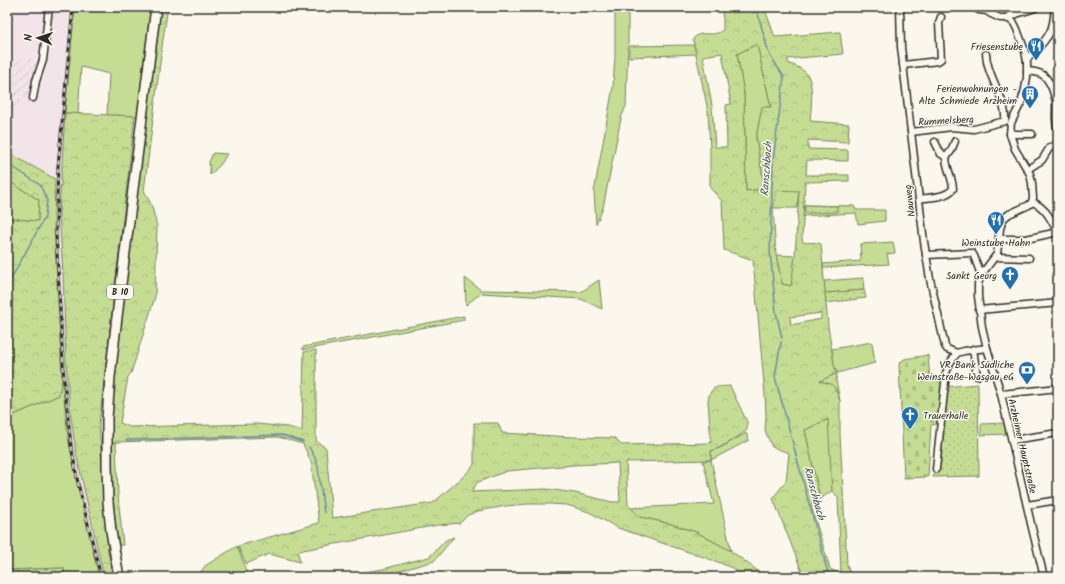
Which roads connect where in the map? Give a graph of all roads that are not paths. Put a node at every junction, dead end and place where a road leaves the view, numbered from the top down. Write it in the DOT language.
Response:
graph roads {
  1 [pos="49,7"];
  2 [pos="156,7"];
  3 [pos="900,7"];
  4 [pos="973,7"];
  5 [pos="1035,7"];
  6 [pos="1054,7"];
  7 [pos="987,9"];
  8 [pos="941,17"];
  9 [pos="1008,18"];
  10 [pos="986,54"];
  11 [pos="1027,59"];
  12 [pos="903,65"];
  13 [pos="1028,71"];
  14 [pos="33,98"];
  15 [pos="1005,121"];
  16 [pos="1010,126"];
  17 [pos="1058,130"];
  18 [pos="911,132"];
  19 [pos="1010,134"];
  20 [pos="1032,134"];
  21 [pos="955,141"];
  22 [pos="935,142"];
  23 [pos="1058,144"];
  24 [pos="946,157"];
  25 [pos="1028,169"];
  26 [pos="919,199"];
  27 [pos="1032,202"];
  28 [pos="1058,233"];
  29 [pos="999,239"];
  30 [pos="926,254"];
  31 [pos="996,257"];
  32 [pos="1029,258"];
  33 [pos="981,275"];
  34 [pos="1058,303"];
  35 [pos="979,310"];
  36 [pos="987,348"];
  37 [pos="973,349"];
  38 [pos="957,353"];
  39 [pos="977,376"];
  40 [pos="1058,388"];
  41 [pos="1001,394"];
  42 [pos="1058,433"];
  43 [pos="1012,440"];
  44 [pos="936,469"];
  45 [pos="1058,500"];
  46 [pos="1027,505"];
  47 [pos="118,577"];
  48 [pos="1044,577"];
  1 -- 14 [label="street"];
  2 -- 47 [label="highway, B 10"];
  3 -- 12 [label="street, Nauweg"];
  4 -- 7 [label="street"];
  5 -- 9 [label="main road"];
  6 -- 11 [label="street"];
  7 -- 9 [label="street"];
  8 -- 12 [label="street"];
  9 -- 11 [label="street"];
  10 -- 15 [label="street"];
  11 -- 13 [label="street"];
  12 -- 18 [label="street, Nauweg"];
  13 -- 16 [label="street"];
  13 -- 17 [label="street"];
  15 -- 16 [label="street"];
  15 -- 18 [label="street, Rummelsberg"];
  16 -- 19 [label="street"];
  18 -- 26 [label="street, Nauweg"];
  19 -- 20 [label="street"];
  19 -- 25 [label="street"];
  21 -- 24 [label="street"];
  22 -- 24 [label="street"];
  23 -- 25 [label="street"];
  24 -- 26 [label="street"];
  25 -- 27 [label="street"];
  26 -- 30 [label="street, Nauweg"];
  27 -- 28 [label="street"];
  27 -- 29 [label="street"];
  28 -- 29 [label="street"];
  29 -- 31 [label="street"];
  30 -- 33 [label="street"];
  30 -- 38 [label="street, Nauweg"];
  31 -- 32 [label="street"];
  31 -- 33 [label="street"];
  33 -- 35 [label="street, Arzheimer Hauptstraße"];
  34 -- 35 [label="street"];
  35 -- 36 [label="street, Arzheimer Hauptstraße"];
  36 -- 37 [label="street"];
  36 -- 41 [label="street, Arzheimer Hauptstraße"];
  37 -- 38 [label="street"];
  37 -- 39 [label="street"];
  38 -- 44 [label="street"];
  40 -- 41 [label="street"];
  41 -- 43 [label="street, Arzheimer Hauptstraße"];
  42 -- 43 [label="street"];
  43 -- 46 [label="street, Arzheimer Hauptstraße"];
  45 -- 46 [label="street"];
  46 -- 48 [label="street, Arzheimer Hauptstraße"];
}
